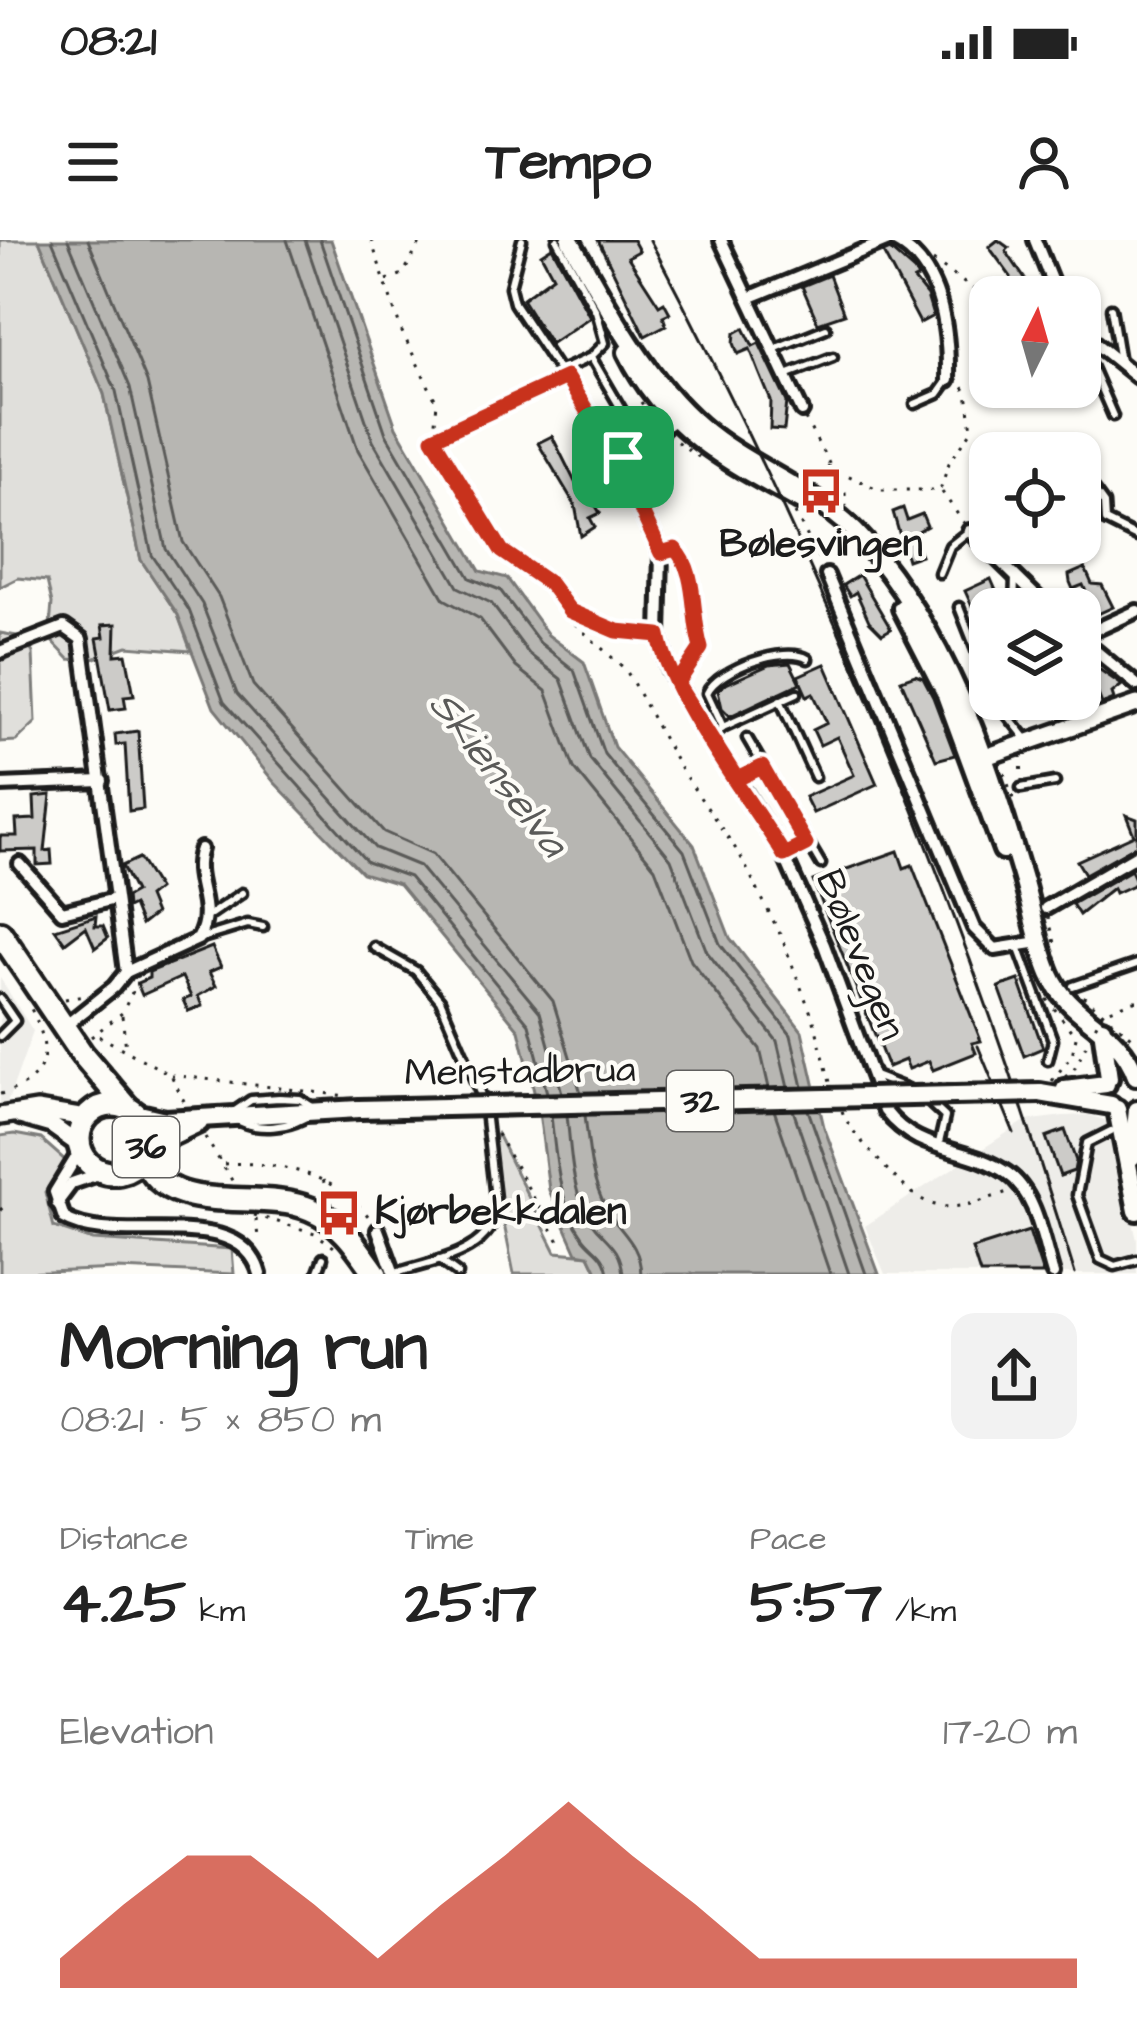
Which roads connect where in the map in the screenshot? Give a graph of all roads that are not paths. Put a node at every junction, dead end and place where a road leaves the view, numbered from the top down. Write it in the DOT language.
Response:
graph roads {
  1 [pos="522,240"];
  2 [pos="557,240"];
  3 [pos="570,240"];
  4 [pos="721,240"];
  5 [pos="891,240"];
  6 [pos="1036,240"];
  7 [pos="1050,276"];
  8 [pos="751,298"];
  9 [pos="1112,308"];
  10 [pos="826,328"];
  11 [pos="774,349"];
  12 [pos="1101,349"];
  13 [pos="591,357"];
  14 [pos="832,357"];
  15 [pos="1121,365"];
  16 [pos="564,373"];
  17 [pos="786,375"];
  18 [pos="948,375"];
  19 [pos="1137,377"];
  20 [pos="1101,389"];
  21 [pos="915,404"];
  22 [pos="802,411"];
  23 [pos="679,416"];
  24 [pos="1113,416"];
  25 [pos="630,424"];
  26 [pos="433,438"];
  27 [pos="623,457"];
  28 [pos="629,484"];
  29 [pos="588,488"];
  30 [pos="1101,500"];
  31 [pos="969,531"];
  32 [pos="1137,537"];
  33 [pos="661,553"];
  34 [pos="1002,564"];
  35 [pos="939,573"];
  36 [pos="827,575"];
  37 [pos="1015,577"];
  38 [pos="1015,588"];
  39 [pos="1027,588"];
  40 [pos="958,607"];
  41 [pos="1137,611"];
  42 [pos="1101,628"];
  43 [pos="969,633"];
  44 [pos="659,635"];
  45 [pos="701,648"];
  46 [pos="0,652"];
  47 [pos="1101,655"];
  48 [pos="808,659"];
  49 [pos="1137,685"];
  50 [pos="797,693"];
  51 [pos="781,700"];
  52 [pos="1132,708"];
  53 [pos="1008,720"];
  54 [pos="723,727"];
  55 [pos="711,738"];
  56 [pos="748,738"];
  57 [pos="1024,746"];
  58 [pos="983,758"];
  59 [pos="762,767"];
  60 [pos="815,776"];
  61 [pos="737,779"];
  62 [pos="102,781"];
  63 [pos="1055,782"];
  64 [pos="0,785"];
  65 [pos="1021,788"];
  66 [pos="806,844"];
  67 [pos="200,849"];
  68 [pos="784,855"];
  69 [pos="1137,855"];
  70 [pos="20,864"];
  71 [pos="821,864"];
  72 [pos="242,893"];
  73 [pos="115,898"];
  74 [pos="1046,908"];
  75 [pos="208,916"];
  76 [pos="263,927"];
  77 [pos="0,933"];
  78 [pos="198,939"];
  79 [pos="1040,942"];
  80 [pos="374,946"];
  81 [pos="1019,949"];
  82 [pos="1137,964"];
  83 [pos="123,976"];
  84 [pos="1073,986"];
  85 [pos="0,1000"];
  86 [pos="64,1027"];
  87 [pos="1102,1027"];
  88 [pos="0,1036"];
  89 [pos="84,1046"];
  90 [pos="1048,1060"];
  91 [pos="872,1075"];
  92 [pos="1136,1077"];
  93 [pos="1107,1081"];
  94 [pos="1040,1093"];
  95 [pos="1114,1107"];
  96 [pos="1137,1107"];
  97 [pos="132,1110"];
  98 [pos="6,1115"];
  99 [pos="88,1115"];
  100 [pos="223,1116"];
  101 [pos="1111,1131"];
  102 [pos="80,1148"];
  103 [pos="937,1150"];
  104 [pos="144,1152"];
  105 [pos="113,1172"];
  106 [pos="1130,1176"];
  107 [pos="241,1198"];
  108 [pos="57,1203"];
  109 [pos="1137,1208"];
  110 [pos="378,1230"];
  111 [pos="323,1258"];
  112 [pos="439,1260"];
  113 [pos="1137,1260"];
  114 [pos="372,1271"];
  115 [pos="260,1274"];
  116 [pos="317,1274"];
  117 [pos="394,1274"];
  118 [pos="458,1274"];
  119 [pos="1053,1274"];
  1 -- 16 [label="lane"];
  2 -- 13 [label="lane"];
  3 -- 23 [label="main road, 32"];
  4 -- 8 [label="street"];
  5 -- 8 [label="street"];
  5 -- 18 [label="street"];
  6 -- 7 [label="street"];
  8 -- 11 [label="street"];
  9 -- 15 [label="lane"];
  10 -- 11 [label="lane"];
  11 -- 17 [label="street"];
  12 -- 15 [label="street"];
  13 -- 16 [label="lane"];
  13 -- 25 [label="lane"];
  14 -- 17 [label="lane"];
  15 -- 19 [label="street"];
  16 -- 27 [label="lane"];
  17 -- 22 [label="street"];
  18 -- 21 [label="lane"];
  20 -- 24 [label="lane"];
  23 -- 27 [label="street"];
  23 -- 58 [label="main road, 32"];
  26 -- 44 [label="lane"];
  27 -- 28 [label="street, Bølevegen"];
  28 -- 29 [label="lane"];
  28 -- 33 [label="street, Bølevegen"];
  30 -- 32 [label="lane"];
  31 -- 35 [label="lane"];
  33 -- 44 [label="street, Bølevegen"];
  33 -- 45 [label="lane"];
  34 -- 37 [label="street"];
  36 -- 81 [label="street"];
  37 -- 38 [label="lane"];
  37 -- 39 [label="street"];
  40 -- 43 [label="lane"];
  41 -- 42 [label="street"];
  44 -- 55 [label="street, Bølevegen"];
  46 -- 62 [label="street"];
  47 -- 49 [label="street"];
  48 -- 54 [label="lane"];
  50 -- 51 [label="lane"];
  51 -- 54 [label="lane"];
  51 -- 60 [label="lane"];
  52 -- 57 [label="street"];
  53 -- 57 [label="lane"];
  54 -- 55 [label="lane"];
  55 -- 61 [label="street, Bølevegen"];
  56 -- 59 [label="lane"];
  57 -- 58 [label="street"];
  58 -- 79 [label="main road, 32"];
  59 -- 61 [label="lane"];
  59 -- 66 [label="lane"];
  61 -- 68 [label="street, Bølevegen"];
  62 -- 64 [label="street"];
  62 -- 73 [label="street"];
  63 -- 65 [label="lane"];
  66 -- 68 [label="lane"];
  66 -- 71 [label="lane"];
  67 -- 75 [label="street"];
  68 -- 91 [label="street, Bølevegen"];
  69 -- 74 [label="street"];
  70 -- 73 [label="street"];
  72 -- 75 [label="lane"];
  73 -- 83 [label="street"];
  75 -- 78 [label="street"];
  76 -- 78 [label="lane"];
  77 -- 86 [label="highway, 36"];
  78 -- 83 [label="street"];
  79 -- 81 [label="street"];
  79 -- 87 [label="main road, 32"];
  80 -- 112 [label="lane"];
  81 -- 90 [label="lane"];
  82 -- 84 [label="lane"];
  83 -- 86 [label="street"];
  85 -- 88 [label="lane"];
  86 -- 89 [label="highway, 36"];
  87 -- 92 [label="main road, 32"];
  87 -- 93 [label="main road, 32"];
  89 -- 97 [label="highway, 36"];
  89 -- 99 [label="highway, 36"];
  91 -- 103 [label="street, Bølevegen"];
  91 -- 103 [label="lane"];
  92 -- 93 [label="main road, 32"];
  93 -- 94 [label="main road, Menstadbrua / 32"];
  93 -- 95 [label="main road, 32"];
  94 -- 95 [label="main road, Menstadbrua / 32"];
  94 -- 100 [label="main road, Menstadbrua / 32, bridge"];
  95 -- 96 [label="main road, 32"];
  95 -- 106 [label="main road, 32"];
  96 -- 106 [label="main road, 32"];
  97 -- 99 [label="highway, 36"];
  97 -- 100 [label="main road, Menstadbrua / 32"];
  97 -- 104 [label="highway, 36"];
  98 -- 99 [label="street"];
  98 -- 102 [label="street"];
  99 -- 102 [label="highway, 36"];
  100 -- 104 [label="main road, Menstadbrua / 32"];
  101 -- 113 [label="lane"];
  102 -- 105 [label="highway, 36"];
  102 -- 108 [label="street"];
  103 -- 119 [label="street, Bølevegen"];
  104 -- 105 [label="highway, 36"];
  104 -- 107 [label="highway, 36"];
  105 -- 107 [label="highway, 36"];
  105 -- 108 [label="street"];
  106 -- 109 [label="main road, 32"];
  107 -- 114 [label="highway, 36"];
  108 -- 115 [label="street"];
  110 -- 117 [label="street"];
  111 -- 116 [label="lane"];
  112 -- 117 [label="lane"];
  112 -- 118 [label="lane"];
}
